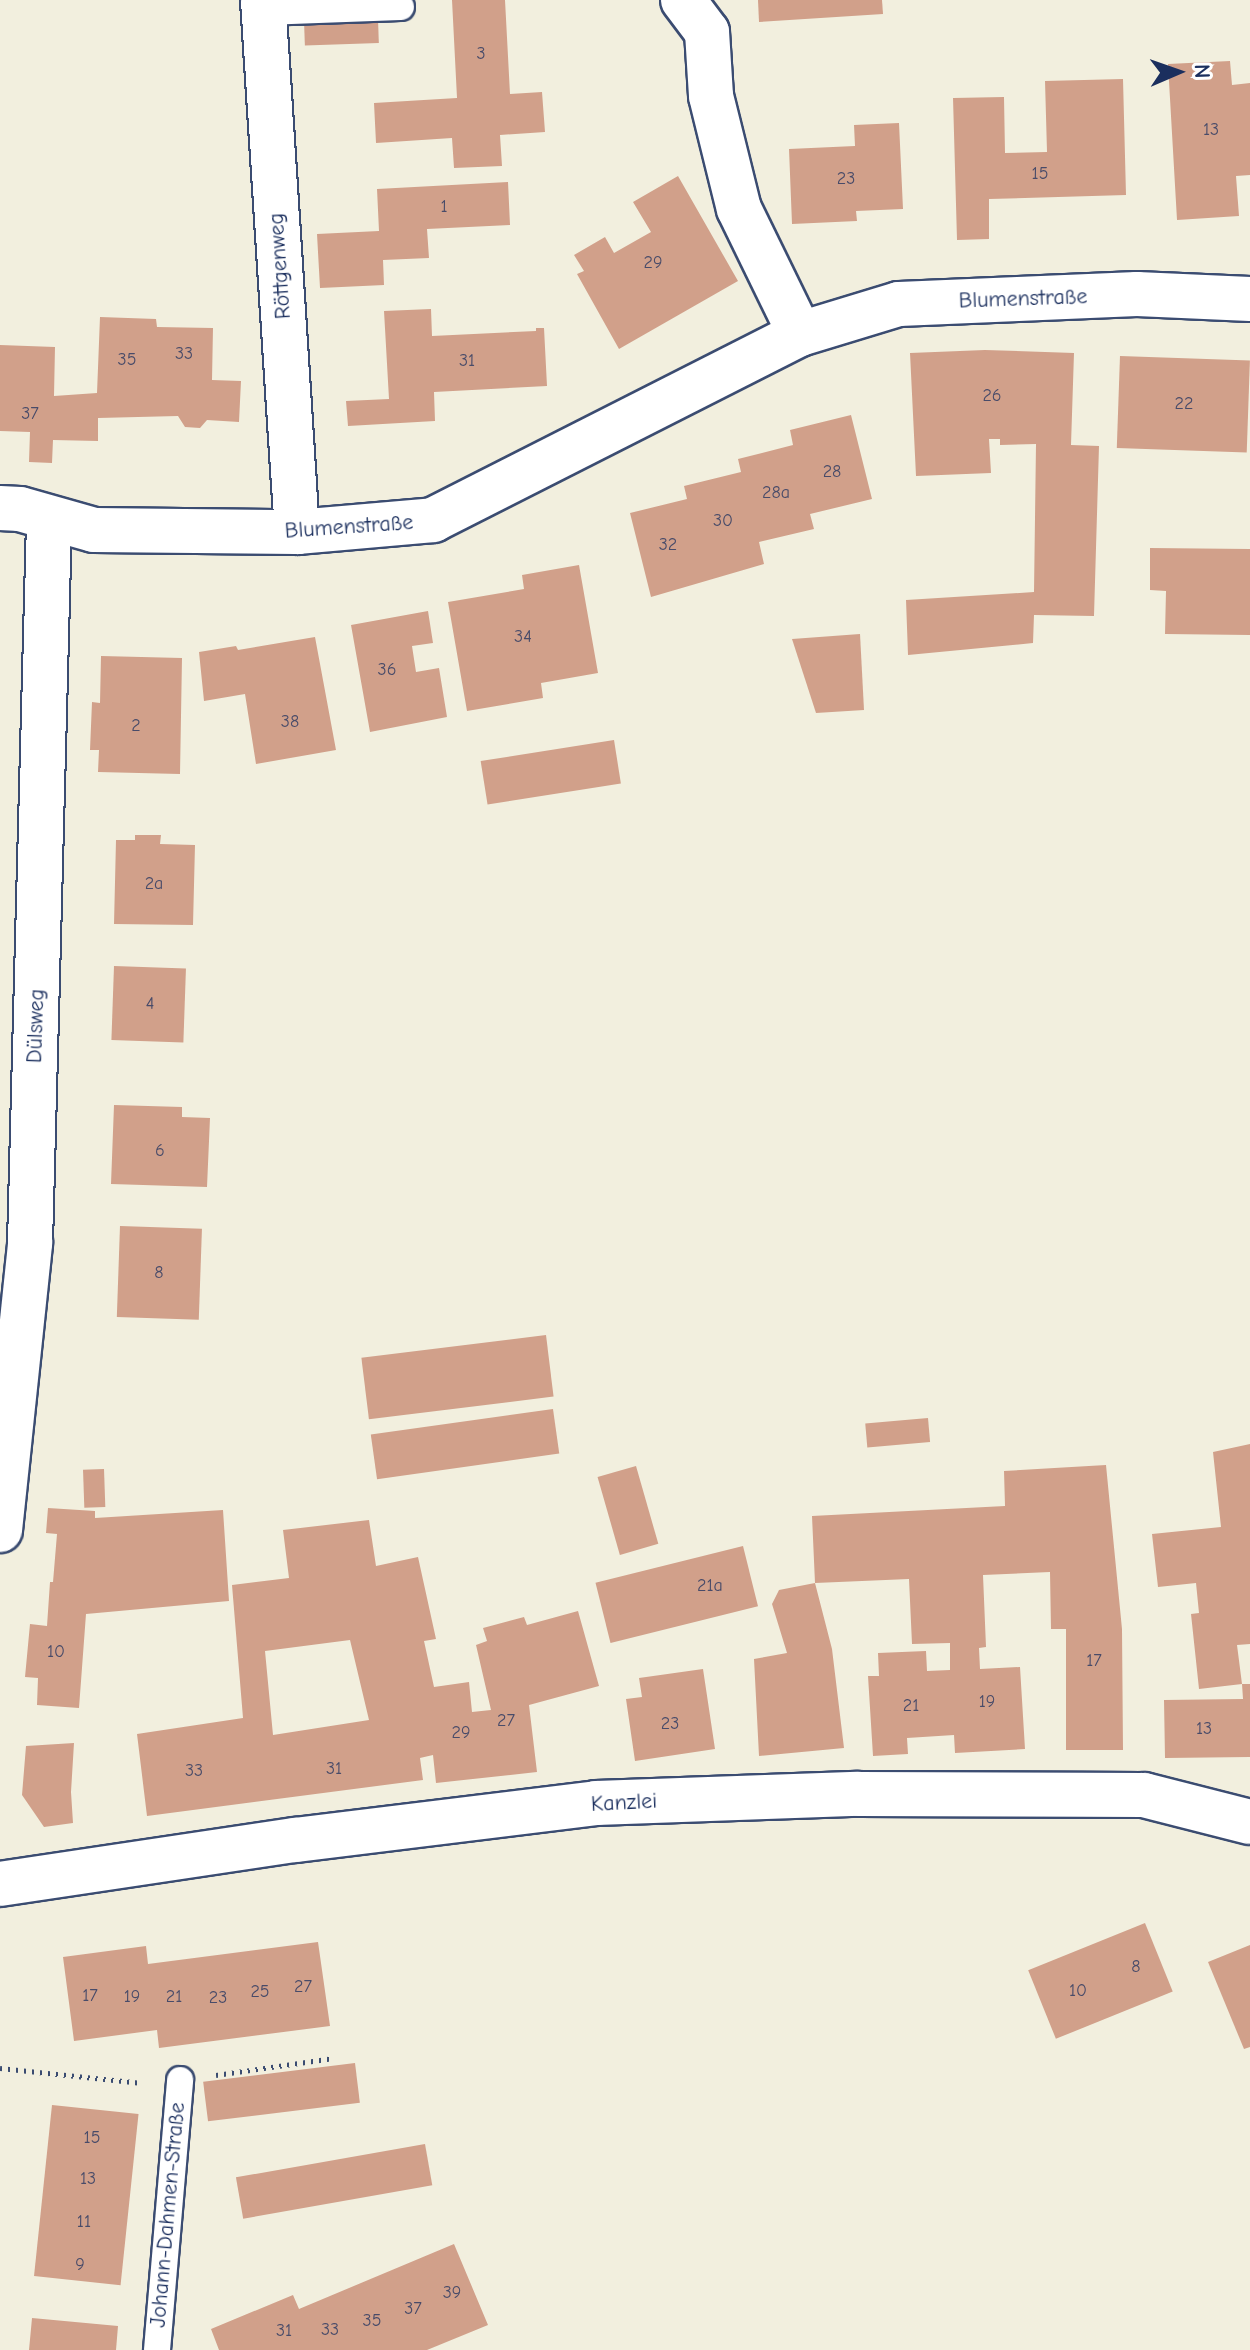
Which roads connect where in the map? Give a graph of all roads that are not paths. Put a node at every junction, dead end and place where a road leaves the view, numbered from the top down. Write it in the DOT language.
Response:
graph roads {
  1 [pos="683,0"];
  2 [pos="263,6"];
  3 [pos="401,7"];
  4 [pos="1250,299"];
  5 [pos="800,334"];
  6 [pos="0,508"];
  7 [pos="49,520"];
  8 [pos="297,532"];
  9 [pos="0,1530"];
  10 [pos="1250,1822"];
  11 [pos="0,1884"];
  12 [pos="180,2080"];
  13 [pos="157,2350"];
  1 -- 5 [label="street"];
  2 -- 3 [label="lane"];
  2 -- 8 [label="street, Röttgenweg"];
  4 -- 5 [label="street, Blumenstraße"];
  5 -- 8 [label="street, Blumenstraße"];
  6 -- 7 [label="street, Blumenstraße"];
  7 -- 8 [label="street, Blumenstraße"];
  7 -- 9 [label="street, Dülsweg"];
  10 -- 11 [label="street, Kanzlei"];
  12 -- 13 [label="lane, Johann-Dahmen-Straße"];
}
